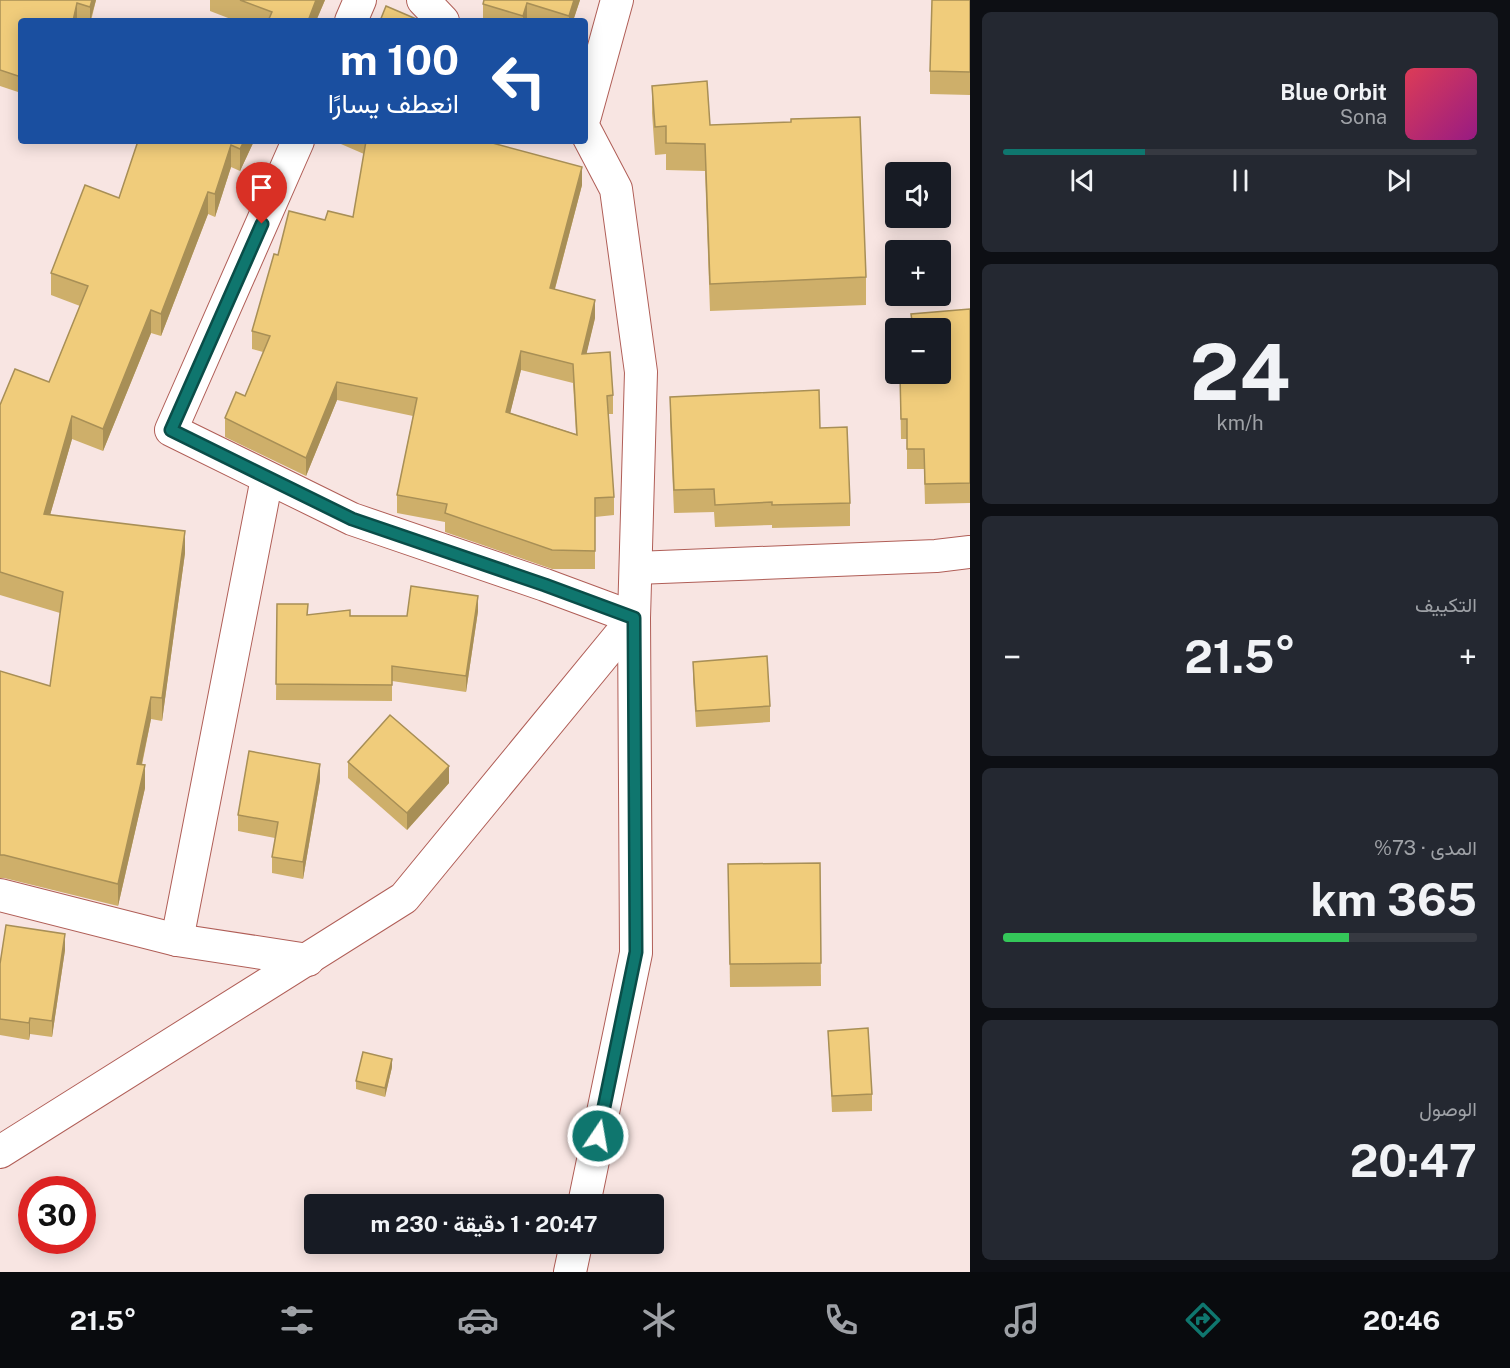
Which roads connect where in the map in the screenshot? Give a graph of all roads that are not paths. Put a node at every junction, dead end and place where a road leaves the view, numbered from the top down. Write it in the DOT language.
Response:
graph roads {
  1 [pos="360,0"];
  2 [pos="423,0"];
  3 [pos="617,0"];
  4 [pos="352,18"];
  5 [pos="440,18"];
  6 [pos="588,105"];
  7 [pos="588,136"];
  8 [pos="297,144"];
  9 [pos="267,477"];
  10 [pos="970,552"];
  11 [pos="636,568"];
  12 [pos="634,618"];
  13 [pos="0,895"];
  14 [pos="177,940"];
  15 [pos="308,960"];
  16 [pos="0,1152"];
  17 [pos="586,1194"];
  18 [pos="574,1254"];
  19 [pos="570,1272"];
  1 -- 4 [label="street"];
  2 -- 5 [label="street"];
  3 -- 6 [label="street"];
  7 -- 11 [label="street"];
  8 -- 9 [label="street"];
  9 -- 12 [label="street"];
  9 -- 14 [label="street"];
  10 -- 11 [label="street"];
  11 -- 12 [label="street"];
  12 -- 15 [label="street"];
  12 -- 17 [label="street"];
  13 -- 14 [label="street"];
  14 -- 15 [label="street"];
  15 -- 16 [label="street"];
  18 -- 19 [label="street"];
}
